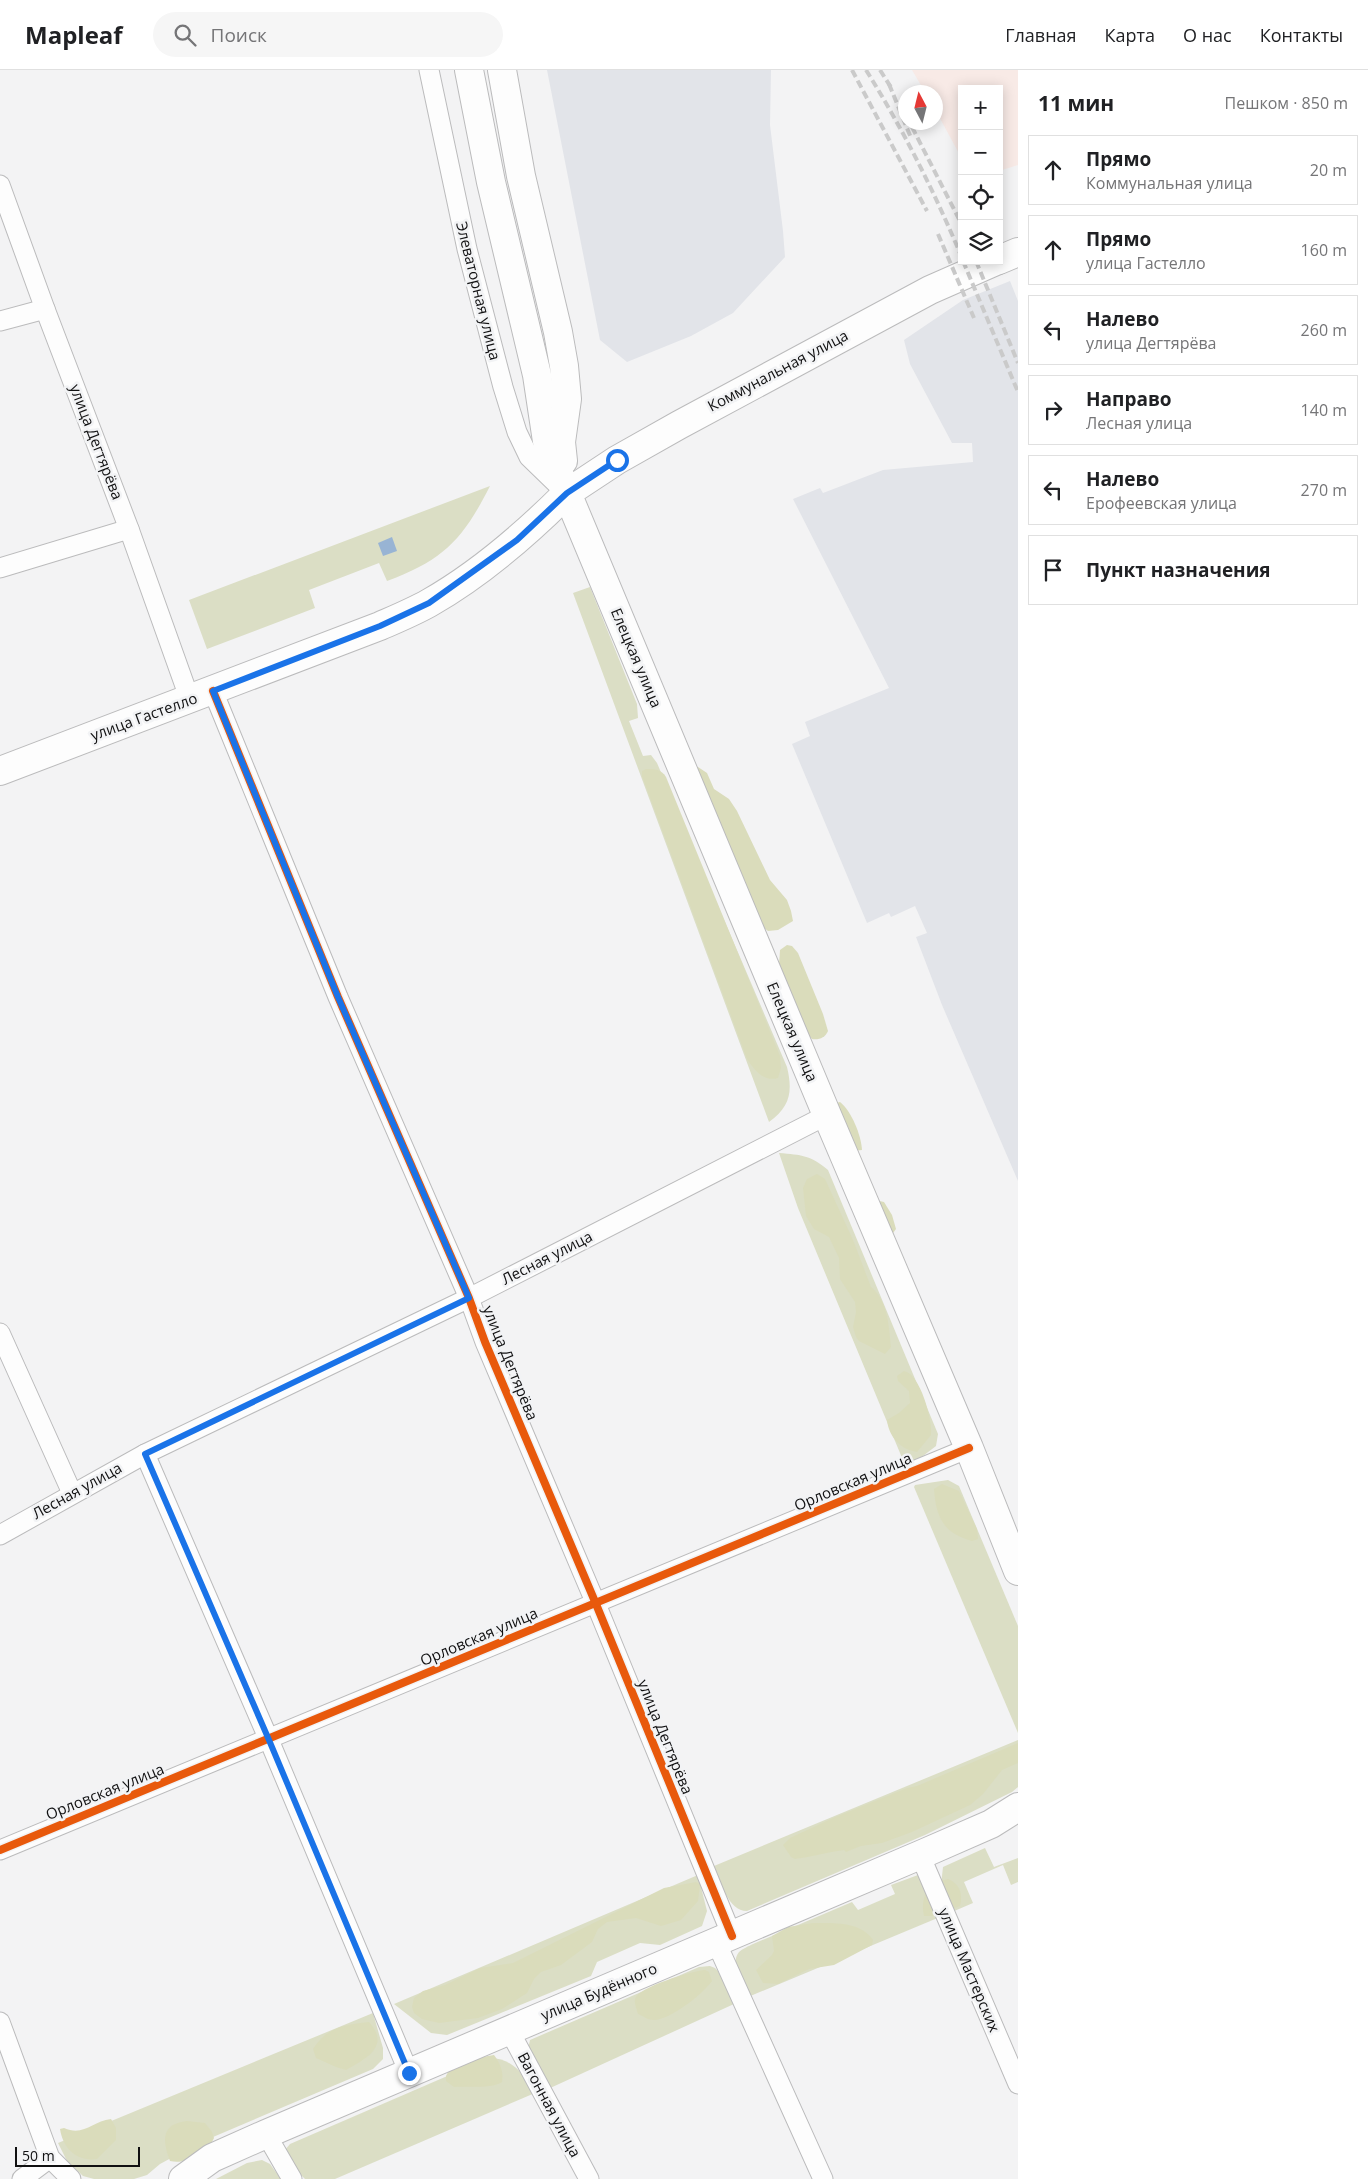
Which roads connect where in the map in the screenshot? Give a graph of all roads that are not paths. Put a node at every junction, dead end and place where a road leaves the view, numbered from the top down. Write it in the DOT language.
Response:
graph roads {
  1 [pos="429,70"];
  2 [pos="469,70"];
  3 [pos="502,70"];
  4 [pos="0,185"];
  5 [pos="1018,252"];
  6 [pos="1003,258"];
  7 [pos="987,265"];
  8 [pos="45,309"];
  9 [pos="0,321"];
  10 [pos="567,493"];
  11 [pos="130,529"];
  12 [pos="0,568"];
  13 [pos="202,696"];
  14 [pos="0,771"];
  15 [pos="827,1114"];
  16 [pos="469,1298"];
  17 [pos="0,1333"];
  18 [pos="969,1448"];
  19 [pos="145,1454"];
  20 [pos="72,1493"];
  21 [pos="0,1534"];
  22 [pos="1018,1571"];
  23 [pos="596,1604"];
  24 [pos="269,1740"];
  25 [pos="1018,1807"];
  26 [pos="0,1850"];
  27 [pos="920,1855"];
  28 [pos="724,1939"];
  29 [pos="0,2022"];
  30 [pos="509,2030"];
  31 [pos="409,2073"];
  32 [pos="1018,2084"];
  33 [pos="266,2134"];
  34 [pos="50,2158"];
  35 [pos="22,2179"];
  36 [pos="71,2179"];
  37 [pos="183,2179"];
  38 [pos="292,2179"];
  39 [pos="589,2179"];
  40 [pos="823,2179"];
  1 -- 10 [label="street, Элеваторная улица"];
  2 -- 10 [label="main road, Елецкая улица"];
  3 -- 10 [label="main road"];
  4 -- 8 [label="street, улица Дегтярёва"];
  5 -- 6 [label="main road"];
  7 -- 10 [label="main road, Коммунальная улица"];
  8 -- 9 [label="street"];
  8 -- 11 [label="street, улица Дегтярёва"];
  10 -- 13 [label="main road, улица Гастелло"];
  10 -- 15 [label="main road, Елецкая улица"];
  11 -- 12 [label="street"];
  11 -- 13 [label="street, улица Дегтярёва"];
  13 -- 14 [label="main road, улица Гастелло"];
  13 -- 16 [label="street, улица Дегтярёва"];
  15 -- 16 [label="street, Лесная улица"];
  15 -- 18 [label="main road, Елецкая улица"];
  16 -- 19 [label="street, Лесная улица"];
  16 -- 23 [label="street, улица Дегтярёва"];
  17 -- 20 [label="street"];
  18 -- 22 [label="main road, Елецкая улица"];
  18 -- 23 [label="street, Орловская улица"];
  19 -- 20 [label="street, Лесная улица"];
  19 -- 24 [label="street"];
  20 -- 21 [label="street, Лесная улица"];
  23 -- 24 [label="street, Орловская улица"];
  23 -- 28 [label="street, улица Дегтярёва"];
  24 -- 26 [label="street, Орловская улица"];
  24 -- 31 [label="street"];
  25 -- 27 [label="main road, улица Будённого"];
  27 -- 28 [label="main road, улица Будённого"];
  27 -- 32 [label="street, улица Мастерских"];
  28 -- 30 [label="main road, улица Будённого"];
  28 -- 40 [label="street, улица Дегтярёва"];
  29 -- 34 [label="street"];
  30 -- 31 [label="main road, улица Будённого"];
  30 -- 39 [label="street, Вагонная улица"];
  31 -- 33 [label="main road, улица Будённого"];
  33 -- 37 [label="main road, улица Будённого"];
  33 -- 38 [label="street"];
  34 -- 35 [label="street"];
  34 -- 36 [label="street"];
}
